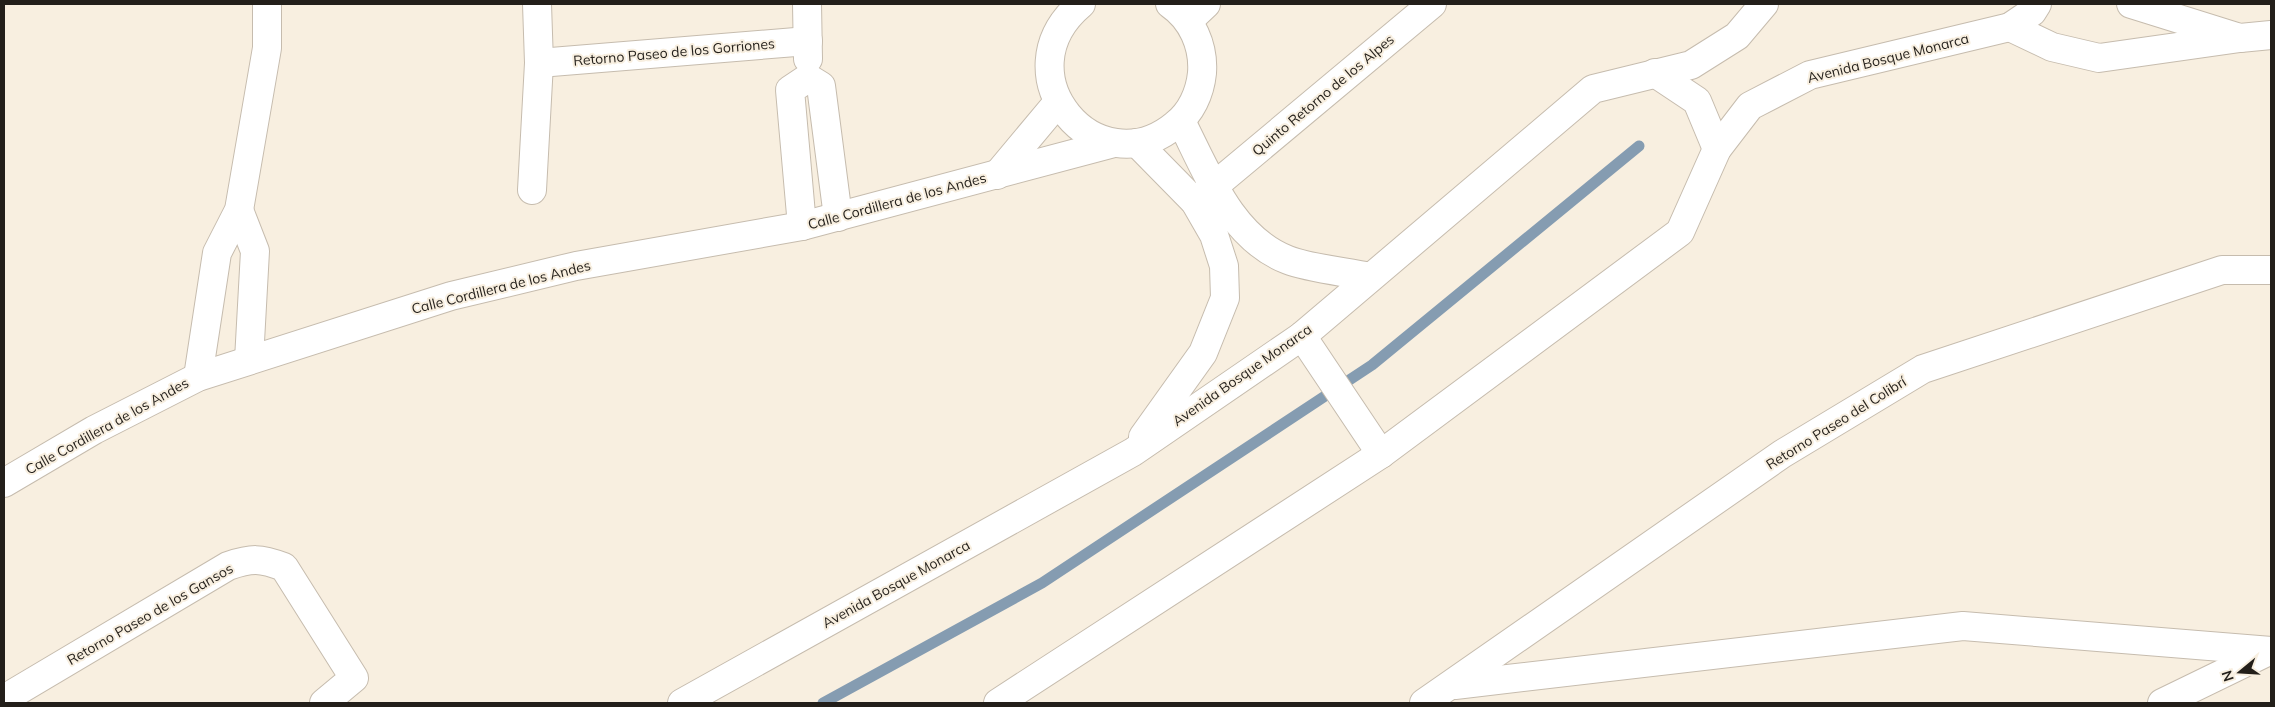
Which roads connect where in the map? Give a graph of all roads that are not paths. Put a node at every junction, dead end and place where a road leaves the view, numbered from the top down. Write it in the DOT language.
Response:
graph roads {
  1 [pos="267,4"];
  2 [pos="537,4"];
  3 [pos="807,4"];
  4 [pos="1081,4"];
  5 [pos="1432,4"];
  6 [pos="1764,4"];
  7 [pos="2037,4"];
  8 [pos="2131,4"];
  9 [pos="1188,10"];
  10 [pos="2010,28"];
  11 [pos="2271,35"];
  12 [pos="2240,38"];
  13 [pos="808,41"];
  14 [pos="539,63"];
  15 [pos="1655,73"];
  16 [pos="808,78"];
  17 [pos="1058,102"];
  18 [pos="1181,121"];
  19 [pos="1125,143"];
  20 [pos="1717,149"];
  21 [pos="997,175"];
  22 [pos="532,190"];
  23 [pos="1205,194"];
  24 [pos="240,210"];
  25 [pos="838,217"];
  26 [pos="802,226"];
  27 [pos="2271,270"];
  28 [pos="1370,277"];
  29 [pos="1302,336"];
  30 [pos="249,360"];
  31 [pos="198,377"];
  32 [pos="1132,452"];
  33 [pos="1382,454"];
  34 [pos="4,483"];
  35 [pos="2270,651"];
  36 [pos="1451,685"];
  37 [pos="4,699"];
  38 [pos="324,703"];
  39 [pos="682,703"];
  40 [pos="998,703"];
  41 [pos="1424,703"];
  42 [pos="2162,703"];
  1 -- 24 [label="street"];
  2 -- 14 [label="street"];
  3 -- 13 [label="street"];
  4 -- 17 [label="street"];
  5 -- 23 [label="street, Quinto Retorno de los Alpes"];
  6 -- 15 [label="street, Avenida Bosque Monarca"];
  7 -- 10 [label="street, Avenida Bosque Monarca"];
  8 -- 12 [label="street"];
  9 -- 18 [label="street"];
  10 -- 12 [label="street"];
  10 -- 20 [label="street, Avenida Bosque Monarca"];
  11 -- 12 [label="street"];
  13 -- 14 [label="street, Retorno Paseo de los Gorriones"];
  13 -- 16 [label="street"];
  14 -- 22 [label="street"];
  15 -- 20 [label="street"];
  15 -- 28 [label="street, Avenida Bosque Monarca"];
  16 -- 25 [label="street"];
  16 -- 26 [label="street"];
  17 -- 19 [label="street"];
  17 -- 21 [label="street, Calle Cordillera de los Andes"];
  18 -- 19 [label="street, Calle Cordillera de los Andes"];
  18 -- 23 [label="street"];
  19 -- 21 [label="street, Calle Cordillera de los Andes"];
  19 -- 23 [label="street"];
  20 -- 33 [label="street, Avenida Bosque Monarca"];
  21 -- 25 [label="street, Calle Cordillera de los Andes"];
  23 -- 28 [label="street"];
  23 -- 32 [label="street"];
  24 -- 30 [label="street"];
  24 -- 31 [label="street"];
  25 -- 26 [label="street, Calle Cordillera de los Andes"];
  26 -- 30 [label="street, Calle Cordillera de los Andes"];
  27 -- 36 [label="street, Retorno Paseo del Colibrí"];
  28 -- 29 [label="street, Avenida Bosque Monarca"];
  29 -- 32 [label="street, Avenida Bosque Monarca"];
  29 -- 33 [label="street"];
  30 -- 31 [label="street, Calle Cordillera de los Andes"];
  31 -- 34 [label="street, Calle Cordillera de los Andes"];
  32 -- 39 [label="street, Avenida Bosque Monarca"];
  33 -- 40 [label="street, Avenida Bosque Monarca"];
  35 -- 36 [label="street, Retorno Paseo del Colibrí"];
  35 -- 42 [label="street"];
  36 -- 41 [label="street, Retorno Paseo del Colibrí"];
  37 -- 38 [label="street, Retorno Paseo de los Gansos"];
}
